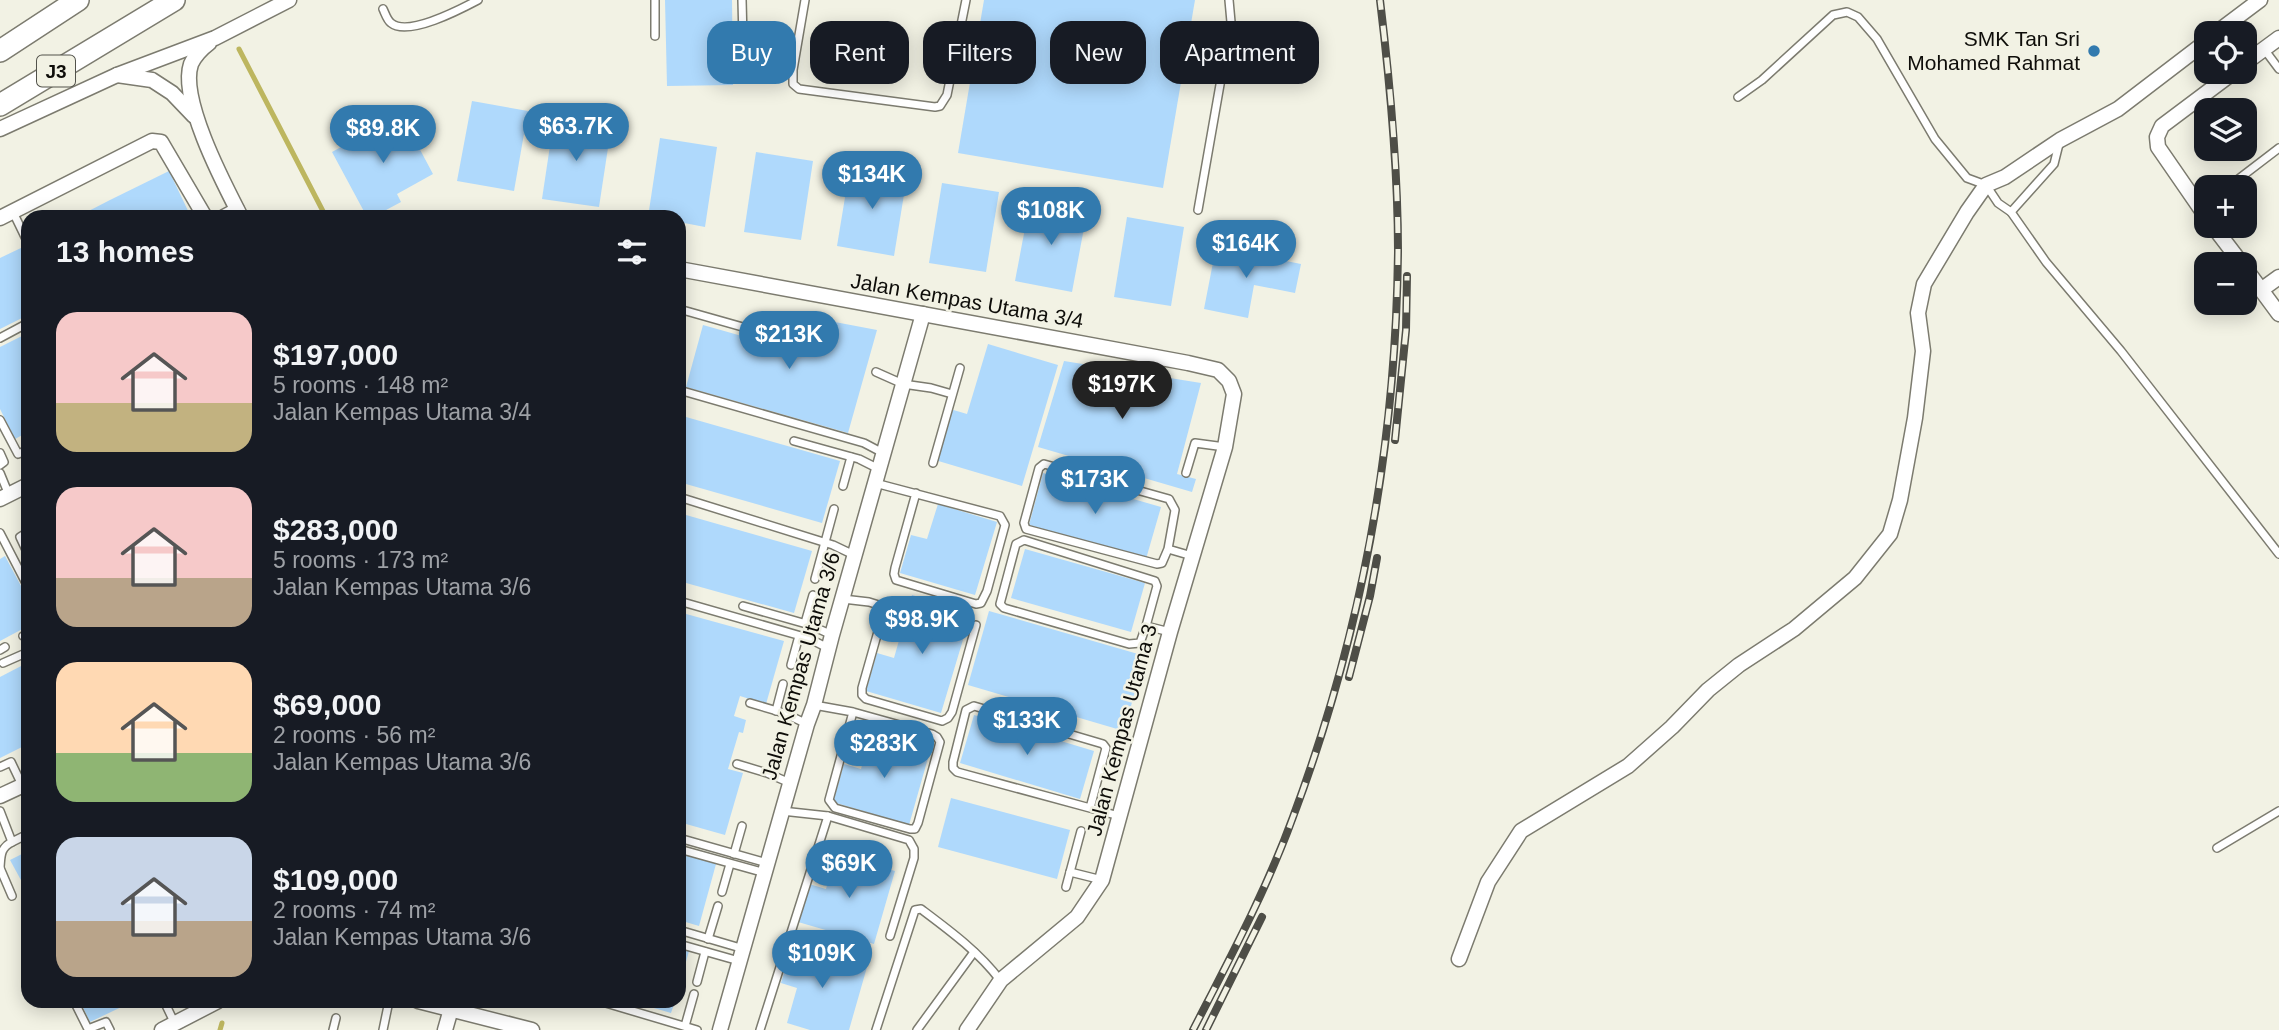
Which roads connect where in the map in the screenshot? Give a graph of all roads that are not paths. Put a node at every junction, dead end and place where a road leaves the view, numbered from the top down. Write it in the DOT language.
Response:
graph roads {
  1 [pos="78,0"];
  2 [pos="159,0"];
  3 [pos="174,0"];
  4 [pos="289,0"];
  5 [pos="478,0"];
  6 [pos="655,0"];
  7 [pos="742,0"];
  8 [pos="805,0"];
  9 [pos="966,0"];
  10 [pos="1229,0"];
  11 [pos="2256,1"];
  12 [pos="383,9"];
  13 [pos="743,21"];
  14 [pos="2232,21"];
  15 [pos="655,36"];
  16 [pos="111,38"];
  17 [pos="215,38"];
  18 [pos="2279,38"];
  19 [pos="2264,49"];
  20 [pos="0,51"];
  21 [pos="2194,51"];
  22 [pos="2257,54"];
  23 [pos="2279,69"];
  24 [pos="117,75"];
  25 [pos="2218,84"];
  26 [pos="1738,97"];
  27 [pos="0,104"];
  28 [pos="195,118"];
  29 [pos="0,129"];
  30 [pos="2060,140"];
  31 [pos="2279,148"];
  32 [pos="2244,175"];
  33 [pos="1986,185"];
  34 [pos="2194,195"];
  35 [pos="201,210"];
  36 [pos="232,210"];
  37 [pos="1198,210"];
  38 [pos="2011,212"];
  39 [pos="6,215"];
  40 [pos="21,234"];
  41 [pos="2222,238"];
  42 [pos="2233,252"];
  43 [pos="686,270"];
  44 [pos="2279,277"];
  45 [pos="2257,283"];
  46 [pos="2262,290"];
  47 [pos="686,311"];
  48 [pos="923,314"];
  49 [pos="2279,314"];
  50 [pos="21,327"];
  51 [pos="771,335"];
  52 [pos="0,338"];
  53 [pos="960,368"];
  54 [pos="876,372"];
  55 [pos="903,384"];
  56 [pos="686,392"];
  57 [pos="952,394"];
  58 [pos="1234,394"];
  59 [pos="0,420"];
  60 [pos="794,441"];
  61 [pos="1225,447"];
  62 [pos="0,453"];
  63 [pos="21,453"];
  64 [pos="883,453"];
  65 [pos="851,457"];
  66 [pos="933,463"];
  67 [pos="0,466"];
  68 [pos="0,472"];
  69 [pos="1186,473"];
  70 [pos="876,476"];
  71 [pos="843,486"];
  72 [pos="21,488"];
  73 [pos="916,494"];
  74 [pos="4,497"];
  75 [pos="686,499"];
  76 [pos="835,509"];
  77 [pos="0,533"];
  78 [pos="3,543"];
  79 [pos="825,543"];
  80 [pos="1168,549"];
  81 [pos="2279,554"];
  82 [pos="854,555"];
  83 [pos="1193,556"];
  84 [pos="21,574"];
  85 [pos="815,579"];
  86 [pos="813,595"];
  87 [pos="842,598"];
  88 [pos="686,603"];
  89 [pos="743,606"];
  90 [pos="805,623"];
  91 [pos="976,625"];
  92 [pos="1146,626"];
  93 [pos="1170,632"];
  94 [pos="799,636"];
  95 [pos="830,641"];
  96 [pos="21,655"];
  97 [pos="3,663"];
  98 [pos="791,665"];
  99 [pos="783,684"];
  100 [pos="750,703"];
  101 [pos="814,705"];
  102 [pos="776,711"];
  103 [pos="853,712"];
  104 [pos="807,723"];
  105 [pos="737,764"];
  106 [pos="0,766"];
  107 [pos="21,778"];
  108 [pos="790,783"];
  109 [pos="21,787"];
  110 [pos="0,796"];
  111 [pos="1090,808"];
  112 [pos="0,811"];
  113 [pos="782,811"];
  114 [pos="2279,811"];
  115 [pos="828,816"];
  116 [pos="1119,816"];
  117 [pos="742,826"];
  118 [pos="1081,831"];
  119 [pos="21,838"];
  120 [pos="686,840"];
  121 [pos="12,842"];
  122 [pos="2217,848"];
  123 [pos="686,851"];
  124 [pos="734,854"];
  125 [pos="730,864"];
  126 [pos="0,868"];
  127 [pos="766,868"];
  128 [pos="1070,872"];
  129 [pos="1102,880"];
  130 [pos="1066,887"];
  131 [pos="722,892"];
  132 [pos="12,895"];
  133 [pos="718,906"];
  134 [pos="686,932"];
  135 [pos="890,936"];
  136 [pos="708,939"];
  137 [pos="686,946"];
  138 [pos="705,952"];
  139 [pos="974,952"];
  140 [pos="742,955"];
  141 [pos="1459,959"];
  142 [pos="1001,980"];
  143 [pos="696,982"];
  144 [pos="694,994"];
  145 [pos="77,1008"];
  146 [pos="165,1008"];
  147 [pos="205,1008"];
  148 [pos="388,1008"];
  149 [pos="451,1008"];
  150 [pos="462,1008"];
  151 [pos="623,1008"];
  152 [pos="336,1018"];
  153 [pos="685,1026"];
  154 [pos="169,1027"];
  155 [pos="110,1030"];
  156 [pos="333,1030"];
  157 [pos="383,1030"];
  158 [pos="445,1030"];
  159 [pos="532,1030"];
  160 [pos="697,1030"];
  161 [pos="720,1030"];
  162 [pos="760,1030"];
  163 [pos="876,1030"];
  164 [pos="917,1030"];
  165 [pos="967,1030"];
  1 -- 20 [label="main road, J3"];
  2 -- 16 [label="main road"];
  3 -- 16 [label="main road, J3"];
  4 -- 17 [label="street"];
  5 -- 12 [label="lane"];
  6 -- 15 [label="lane"];
  7 -- 13 [label="lane"];
  8 -- 9 [label="lane"];
  10 -- 37 [label="lane"];
  11 -- 14 [label="street"];
  16 -- 27 [label="main road, J3"];
  17 -- 24 [label="street"];
  17 -- 28 [label="street"];
  18 -- 19 [label="street"];
  19 -- 22 [label="street"];
  19 -- 23 [label="lane"];
  21 -- 30 [label="street"];
  24 -- 28 [label="street"];
  24 -- 29 [label="street"];
  25 -- 34 [label="street"];
  26 -- 33 [label="lane"];
  28 -- 36 [label="street"];
  30 -- 33 [label="street"];
  30 -- 38 [label="lane"];
  31 -- 32 [label="lane"];
  33 -- 38 [label="lane"];
  33 -- 141 [label="street"];
  35 -- 39 [label="street"];
  38 -- 81 [label="lane"];
  39 -- 40 [label="lane"];
  41 -- 42 [label="street"];
  43 -- 48 [label="street, Jalan Kempas Utama 3/4"];
  44 -- 46 [label="street"];
  45 -- 46 [label="street"];
  46 -- 49 [label="street"];
  47 -- 51 [label="lane"];
  48 -- 55 [label="street, Jalan Kempas Utama 3/6"];
  48 -- 58 [label="street, Jalan Kempas Utama 3/4"];
  50 -- 52 [label="lane"];
  53 -- 57 [label="lane"];
  54 -- 55 [label="lane"];
  55 -- 57 [label="lane"];
  55 -- 64 [label="street, Jalan Kempas Utama 3/6"];
  56 -- 64 [label="lane"];
  57 -- 66 [label="lane"];
  58 -- 61 [label="street, Jalan Kempas Utama 3"];
  59 -- 63 [label="lane"];
  60 -- 65 [label="lane"];
  61 -- 69 [label="lane"];
  61 -- 83 [label="street, Jalan Kempas Utama 3"];
  62 -- 67 [label="lane"];
  64 -- 70 [label="street, Jalan Kempas Utama 3/6"];
  65 -- 70 [label="lane"];
  65 -- 71 [label="lane"];
  68 -- 74 [label="lane"];
  70 -- 73 [label="lane"];
  70 -- 82 [label="street, Jalan Kempas Utama 3/6"];
  72 -- 74 [label="street"];
  73 -- 73 [label="lane"];
  75 -- 79 [label="lane"];
  76 -- 79 [label="lane"];
  77 -- 78 [label="lane"];
  78 -- 84 [label="lane"];
  79 -- 82 [label="lane"];
  79 -- 85 [label="lane"];
  80 -- 80 [label="lane"];
  80 -- 83 [label="lane"];
  82 -- 87 [label="street, Jalan Kempas Utama 3/6"];
  83 -- 93 [label="street, Jalan Kempas Utama 3"];
  86 -- 90 [label="lane"];
  87 -- 91 [label="lane"];
  87 -- 95 [label="street, Jalan Kempas Utama 3/6"];
  88 -- 94 [label="lane"];
  89 -- 90 [label="lane"];
  90 -- 95 [label="lane"];
  92 -- 92 [label="lane"];
  92 -- 93 [label="lane"];
  93 -- 116 [label="street, Jalan Kempas Utama 3"];
  94 -- 95 [label="lane"];
  94 -- 98 [label="lane"];
  95 -- 101 [label="street, Jalan Kempas Utama 3/6"];
  96 -- 97 [label="lane"];
  99 -- 102 [label="lane"];
  100 -- 102 [label="lane"];
  101 -- 103 [label="lane"];
  101 -- 104 [label="street, Jalan Kempas Utama 3/6"];
  102 -- 104 [label="lane"];
  103 -- 103 [label="lane"];
  104 -- 108 [label="street, Jalan Kempas Utama 3/6"];
  105 -- 108 [label="lane"];
  106 -- 107 [label="lane"];
  108 -- 113 [label="street, Jalan Kempas Utama 3/6"];
  109 -- 110 [label="street"];
  111 -- 111 [label="lane"];
  111 -- 116 [label="lane"];
  112 -- 121 [label="lane"];
  113 -- 115 [label="lane"];
  113 -- 127 [label="street, Jalan Kempas Utama 3/6"];
  114 -- 122 [label="lane"];
  115 -- 135 [label="lane"];
  115 -- 162 [label="lane"];
  116 -- 129 [label="street, Jalan Kempas Utama 3"];
  117 -- 124 [label="lane"];
  118 -- 128 [label="lane"];
  119 -- 121 [label="lane"];
  120 -- 124 [label="lane"];
  121 -- 126 [label="lane"];
  123 -- 125 [label="lane"];
  124 -- 127 [label="lane"];
  125 -- 127 [label="lane"];
  125 -- 131 [label="lane"];
  126 -- 132 [label="lane"];
  127 -- 140 [label="street, Jalan Kempas Utama 3/6"];
  128 -- 129 [label="lane"];
  128 -- 130 [label="lane"];
  129 -- 142 [label="street, Jalan Kempas Utama 3"];
  133 -- 136 [label="lane"];
  134 -- 136 [label="lane"];
  136 -- 140 [label="lane"];
  137 -- 138 [label="lane"];
  138 -- 140 [label="lane"];
  138 -- 143 [label="lane"];
  139 -- 142 [label="lane"];
  139 -- 163 [label="lane"];
  139 -- 164 [label="lane"];
  140 -- 161 [label="street, Jalan Kempas Utama 3/6"];
  142 -- 165 [label="street, Jalan Kempas Utama 3"];
  144 -- 153 [label="lane"];
  145 -- 155 [label="lane"];
  146 -- 154 [label="lane"];
  147 -- 154 [label="street"];
  148 -- 157 [label="lane"];
  149 -- 158 [label="street"];
  150 -- 159 [label="street"];
  151 -- 153 [label="lane"];
  152 -- 156 [label="lane"];
  153 -- 160 [label="lane"];
}
